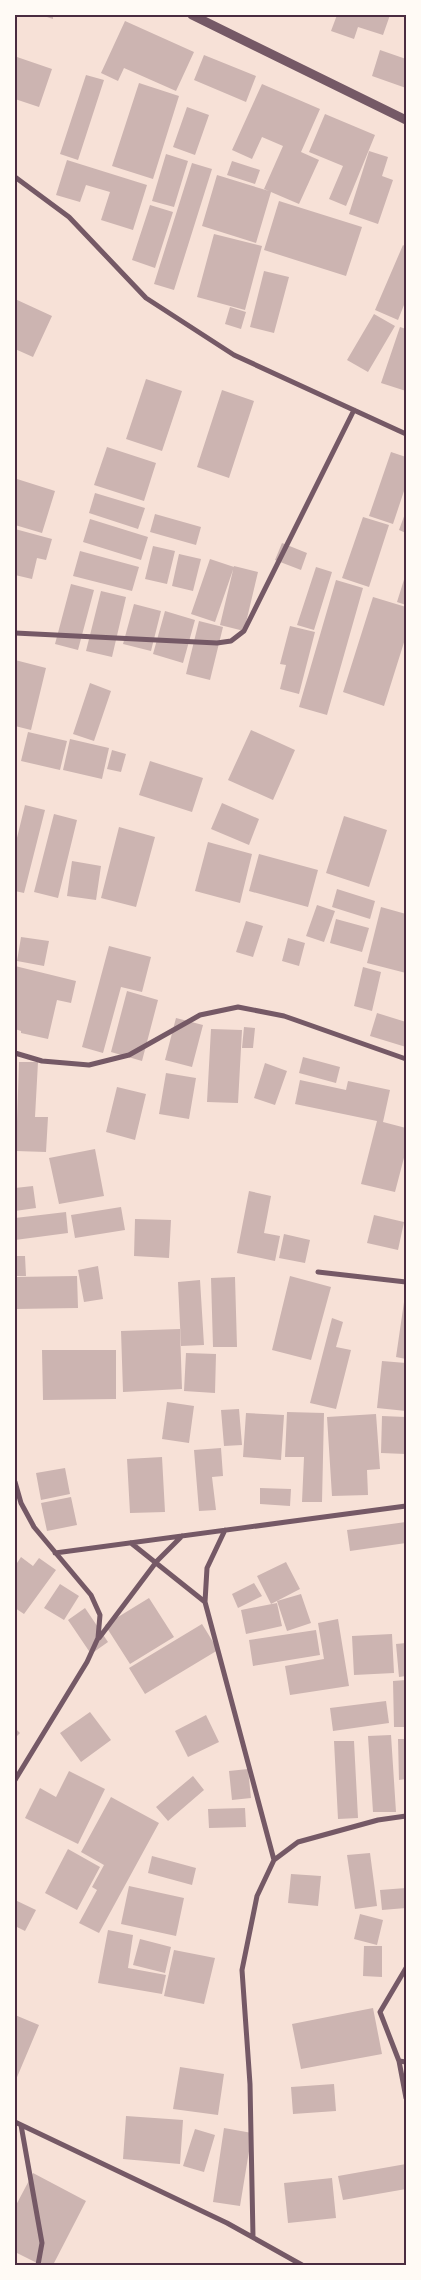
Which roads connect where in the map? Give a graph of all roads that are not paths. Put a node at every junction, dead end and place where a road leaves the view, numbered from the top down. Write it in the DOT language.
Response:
graph roads {
  1 [pos="192,15"];
  2 [pos="406,120"];
  3 [pos="15,177"];
  4 [pos="354,410"];
  5 [pos="406,434"];
  6 [pos="15,633"];
  7 [pos="15,1053"];
  8 [pos="406,1059"];
  9 [pos="318,1272"];
  10 [pos="406,1282"];
  11 [pos="15,1482"];
  12 [pos="406,1506"];
  13 [pos="225,1530"];
  14 [pos="182,1536"];
  15 [pos="131,1542"];
  16 [pos="55,1552"];
  17 [pos="157,1562"];
  18 [pos="205,1602"];
  19 [pos="98,1638"];
  20 [pos="15,1780"];
  21 [pos="406,1816"];
  22 [pos="274,1860"];
  23 [pos="406,1968"];
  24 [pos="399,2061"];
  25 [pos="406,2062"];
  26 [pos="406,2098"];
  27 [pos="15,2122"];
  28 [pos="21,2125"];
  29 [pos="253,2238"];
  30 [pos="38,2265"];
  31 [pos="302,2265"];
  1 -- 2 [label="street"];
  3 -- 4 [label="street"];
  4 -- 5 [label="street"];
  4 -- 6 [label="street"];
  7 -- 8 [label="street"];
  9 -- 10 [label="street"];
  11 -- 16 [label="street"];
  12 -- 13 [label="street"];
  13 -- 14 [label="street"];
  13 -- 18 [label="street"];
  14 -- 15 [label="street"];
  14 -- 17 [label="street"];
  15 -- 16 [label="street"];
  15 -- 17 [label="street"];
  16 -- 19 [label="street"];
  17 -- 18 [label="street"];
  17 -- 19 [label="street"];
  18 -- 22 [label="street"];
  19 -- 20 [label="street"];
  21 -- 22 [label="street"];
  22 -- 29 [label="street"];
  23 -- 24 [label="street"];
  24 -- 25 [label="street"];
  24 -- 26 [label="street"];
  27 -- 28 [label="street"];
  28 -- 29 [label="street"];
  28 -- 30 [label="street"];
  29 -- 31 [label="street"];
}
